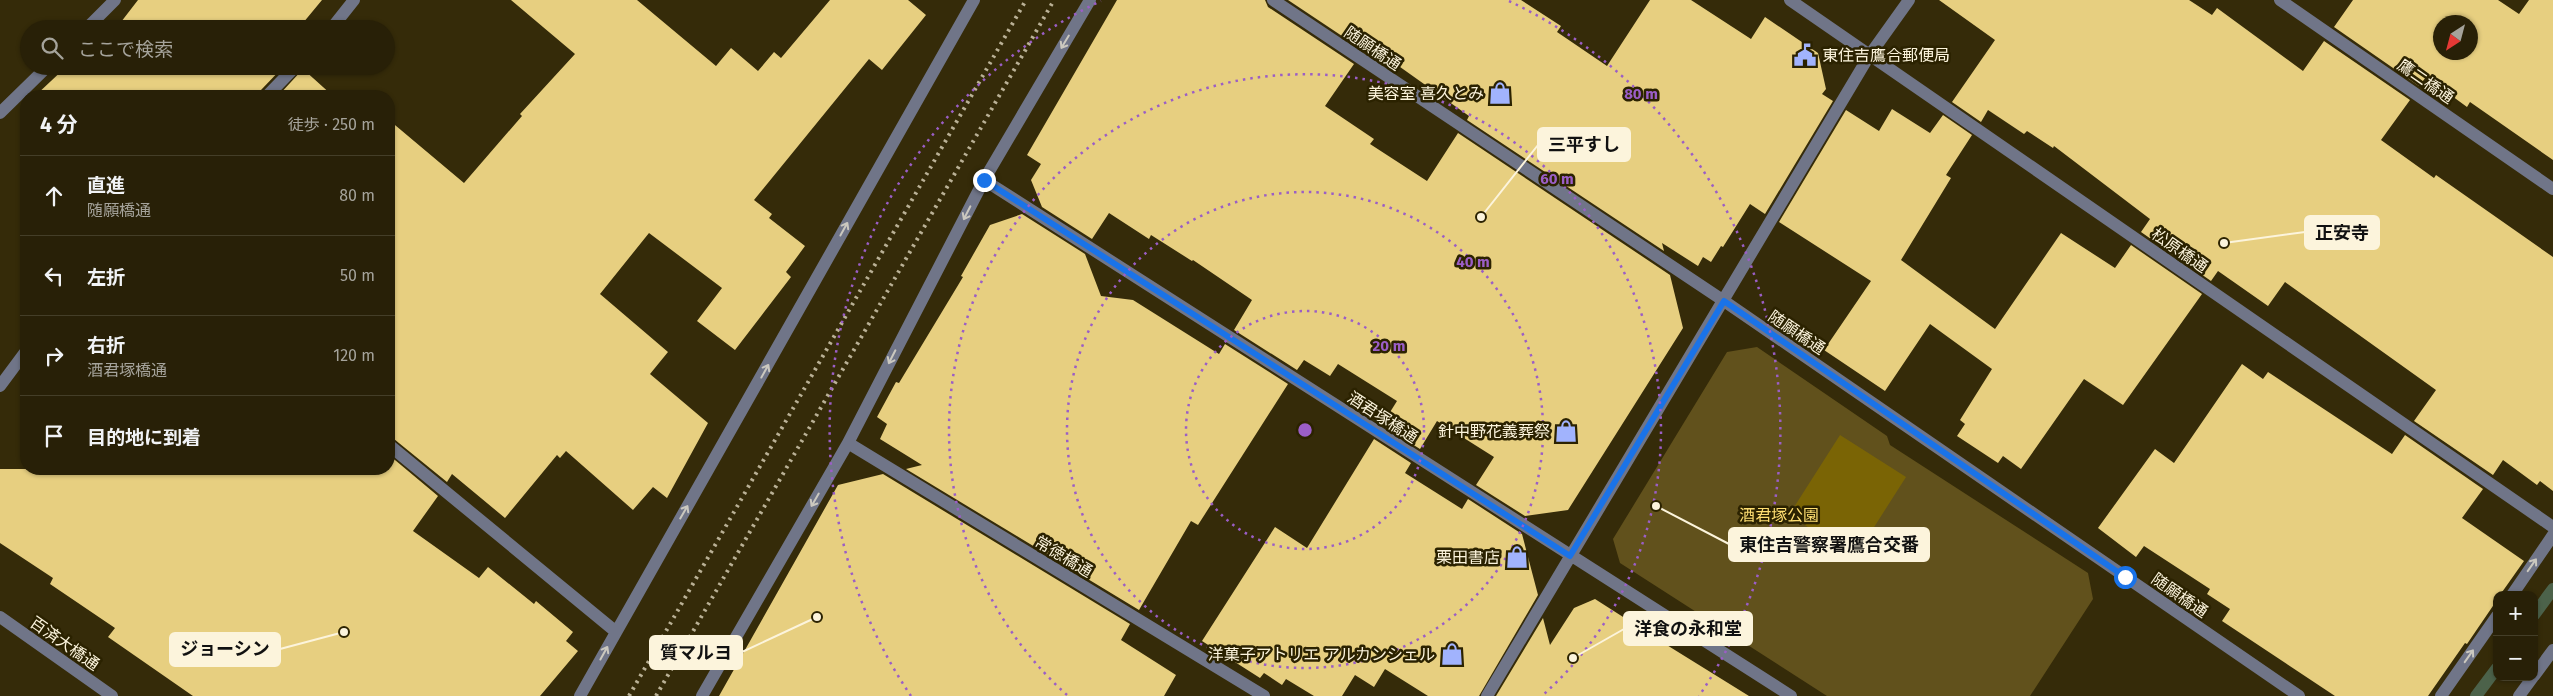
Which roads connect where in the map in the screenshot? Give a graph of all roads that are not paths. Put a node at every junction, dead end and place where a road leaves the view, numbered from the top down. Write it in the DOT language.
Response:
graph roads {
  1 [pos="115,0"];
  2 [pos="354,0"];
  3 [pos="974,0"];
  4 [pos="1090,0"];
  5 [pos="1273,0"];
  6 [pos="1790,0"];
  7 [pos="1909,0"];
  8 [pos="2280,0"];
  9 [pos="95,20"];
  10 [pos="338,20"];
  11 [pos="1869,56"];
  12 [pos="39,75"];
  13 [pos="287,75"];
  14 [pos="23,90"];
  15 [pos="273,90"];
  16 [pos="20,93"];
  17 [pos="0,113"];
  18 [pos="984,180"];
  19 [pos="2553,189"];
  20 [pos="1724,301"];
  21 [pos="20,358"];
  22 [pos="0,386"];
  23 [pos="848,443"];
  24 [pos="395,449"];
  25 [pos="2553,527"];
  26 [pos="2553,535"];
  27 [pos="1570,556"];
  28 [pos="2515,591"];
  29 [pos="0,617"];
  30 [pos="2493,622"];
  31 [pos="616,632"];
  32 [pos="2553,650"];
  33 [pos="2538,671"];
  34 [pos="2530,681"];
  35 [pos="112,696"];
  36 [pos="580,696"];
  37 [pos="702,696"];
  38 [pos="1264,696"];
  39 [pos="1487,696"];
  40 [pos="1791,696"];
  41 [pos="2299,696"];
  42 [pos="2441,696"];
  43 [pos="2520,696"];
  1 -- 9 [label="street"];
  2 -- 10 [label="street"];
  31 -- 3 [label="street, one-way"];
  4 -- 18 [label="street, one-way"];
  5 -- 20 [label="street, 随願橋通"];
  6 -- 11 [label="street, 松原橋通"];
  7 -- 11 [label="street"];
  8 -- 19 [label="street, 鷹二橋通"];
  11 -- 20 [label="street"];
  11 -- 25 [label="street, 松原橋通"];
  12 -- 14 [label="street"];
  13 -- 15 [label="street"];
  16 -- 17 [label="street"];
  18 -- 23 [label="street, one-way"];
  18 -- 27 [label="street, 酒君塚橋通"];
  20 -- 27 [label="street"];
  20 -- 41 [label="street, 随願橋通"];
  21 -- 22 [label="street"];
  23 -- 37 [label="street, one-way"];
  23 -- 38 [label="street, 常徳橋通"];
  24 -- 31 [label="street"];
  28 -- 26 [label="street, one-way"];
  27 -- 39 [label="street"];
  27 -- 40 [label="street, 酒君塚橋通"];
  29 -- 35 [label="street, 百済大橋通"];
  42 -- 30 [label="street, one-way"];
  36 -- 31 [label="street, one-way"];
  32 -- 33 [label="street"];
  34 -- 43 [label="street"];
}
